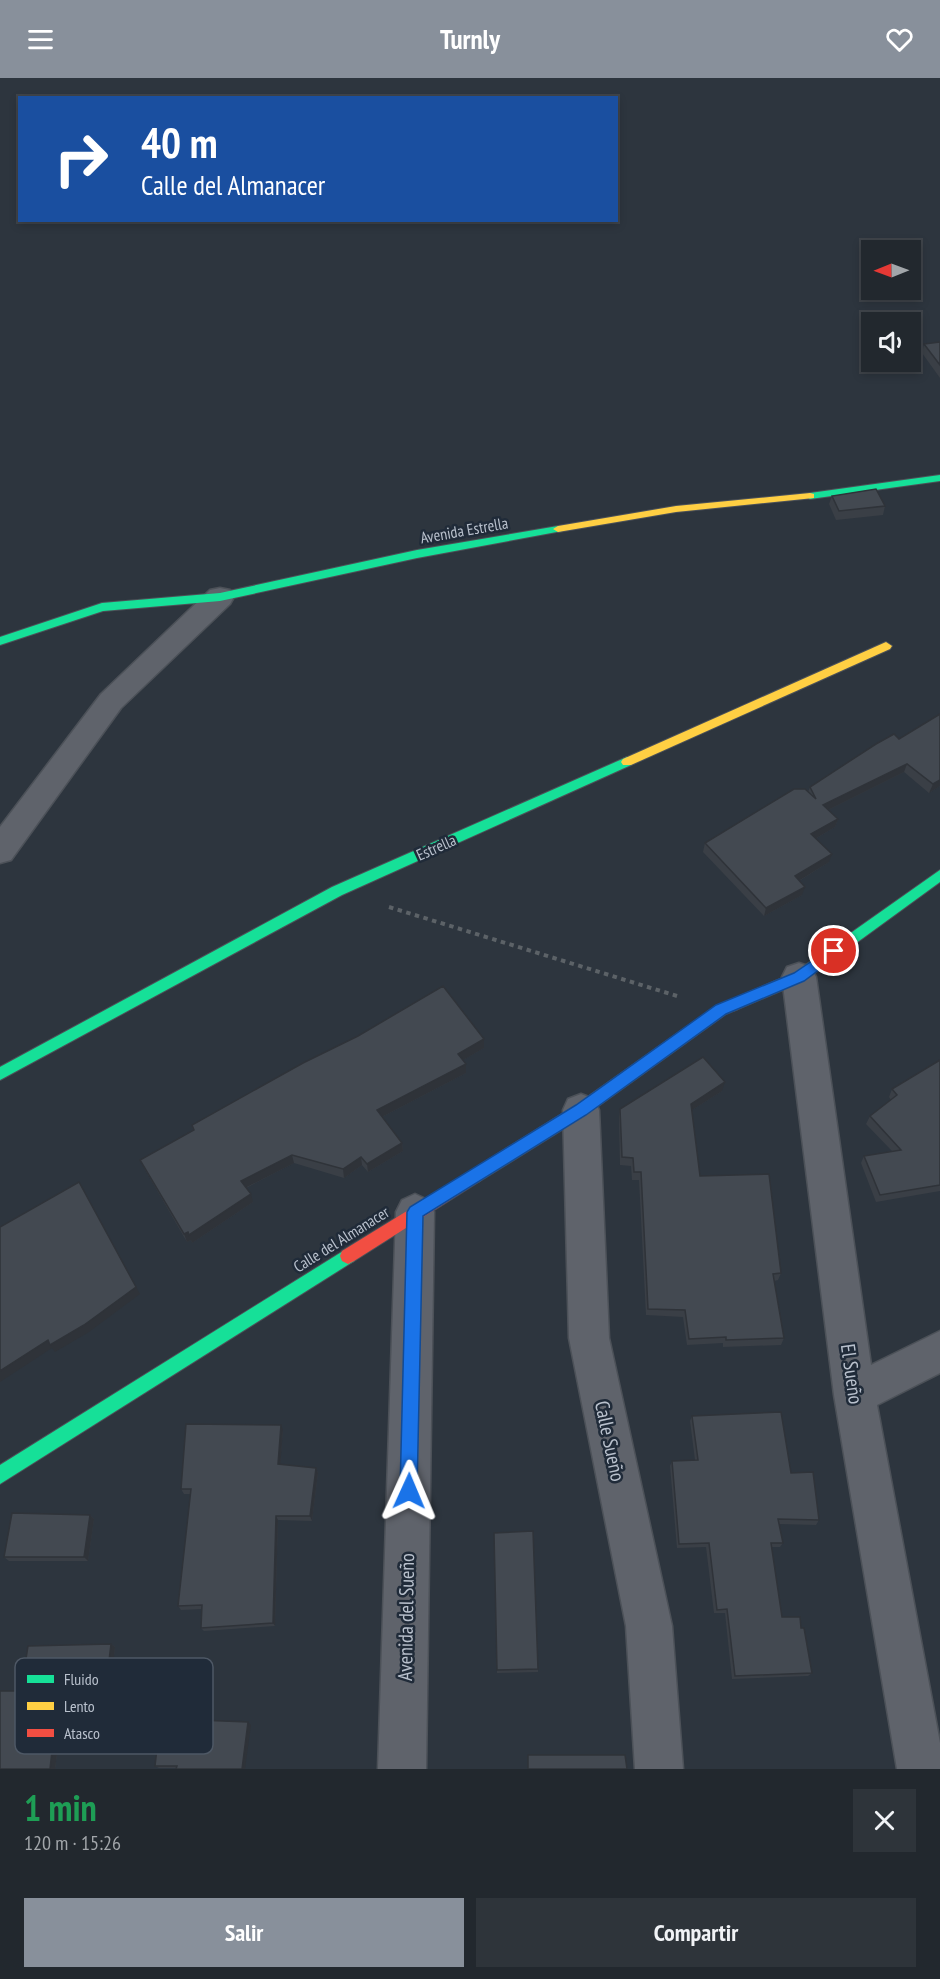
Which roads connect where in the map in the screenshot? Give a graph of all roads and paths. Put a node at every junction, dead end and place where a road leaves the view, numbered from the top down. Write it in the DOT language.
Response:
graph roads {
  1 [pos="940,478"];
  2 [pos="220,597"];
  3 [pos="0,641"];
  4 [pos="886,646"];
  5 [pos="0,851"];
  6 [pos="940,875"];
  7 [pos="337,891"];
  8 [pos="799,977"];
  9 [pos="721,1010"];
  10 [pos="0,1074"];
  11 [pos="581,1110"];
  12 [pos="415,1212"];
  13 [pos="940,1351"];
  14 [pos="855,1395"];
  15 [pos="0,1475"];
  16 [pos="402,1769"];
  17 [pos="659,1769"];
  18 [pos="921,1769"];
  1 -- 2 [label="street, Avenida Estrella"];
  2 -- 3 [label="street, Avenida Estrella"];
  2 -- 5 [label="street"];
  4 -- 7 [label="street, Estrella"];
  6 -- 8 [label="street, Calle del Almanacer"];
  7 -- 9 [label="path"];
  7 -- 10 [label="street, Estrella"];
  8 -- 9 [label="street, Calle del Almanacer"];
  8 -- 14 [label="street, El Sueño"];
  9 -- 11 [label="street, Calle del Almanacer"];
  11 -- 12 [label="street, Calle del Almanacer"];
  11 -- 17 [label="street, Calle Sueño"];
  12 -- 15 [label="street, Calle del Almanacer"];
  12 -- 16 [label="street, Avenida del Sueño"];
  13 -- 14 [label="street"];
  14 -- 18 [label="street, El Sueño"];
}
